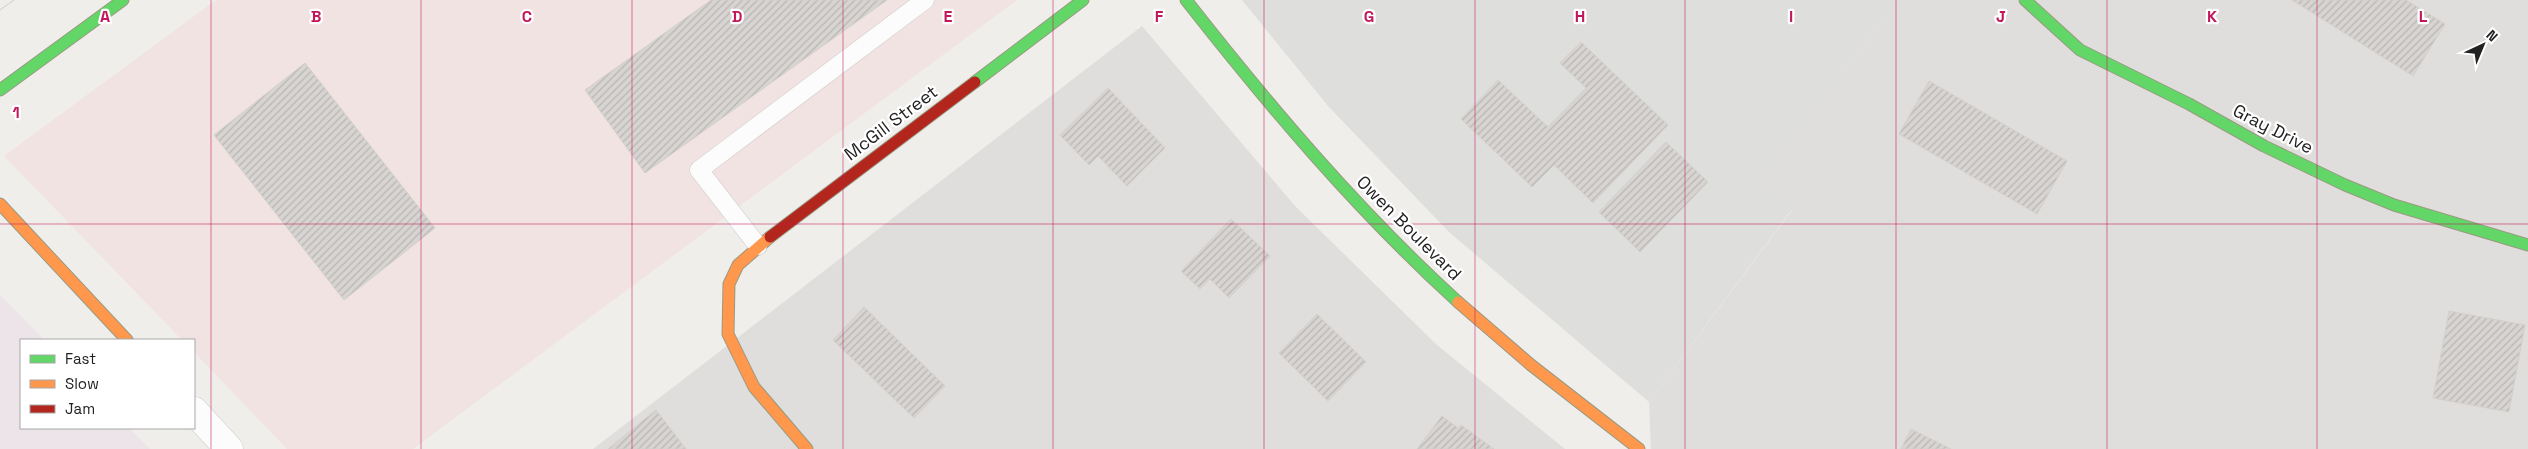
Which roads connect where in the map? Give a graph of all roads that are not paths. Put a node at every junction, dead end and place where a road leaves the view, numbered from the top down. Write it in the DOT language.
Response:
graph roads {
  1 [pos="123,0"];
  2 [pos="924,0"];
  3 [pos="1083,0"];
  4 [pos="1186,0"];
  5 [pos="2025,0"];
  6 [pos="0,90"];
  7 [pos="0,204"];
  8 [pos="2528,245"];
  9 [pos="758,246"];
  10 [pos="126,339"];
  11 [pos="195,412"];
  12 [pos="229,449"];
  13 [pos="807,449"];
  14 [pos="1639,449"];
  1 -- 6 [label="street"];
  2 -- 9 [label="lane"];
  3 -- 9 [label="street, McGill Street"];
  4 -- 14 [label="street, Owen Boulevard"];
  5 -- 8 [label="street, Gray Drive"];
  7 -- 10 [label="street"];
  9 -- 13 [label="street, McGill Street"];
  11 -- 12 [label="street"];
}
